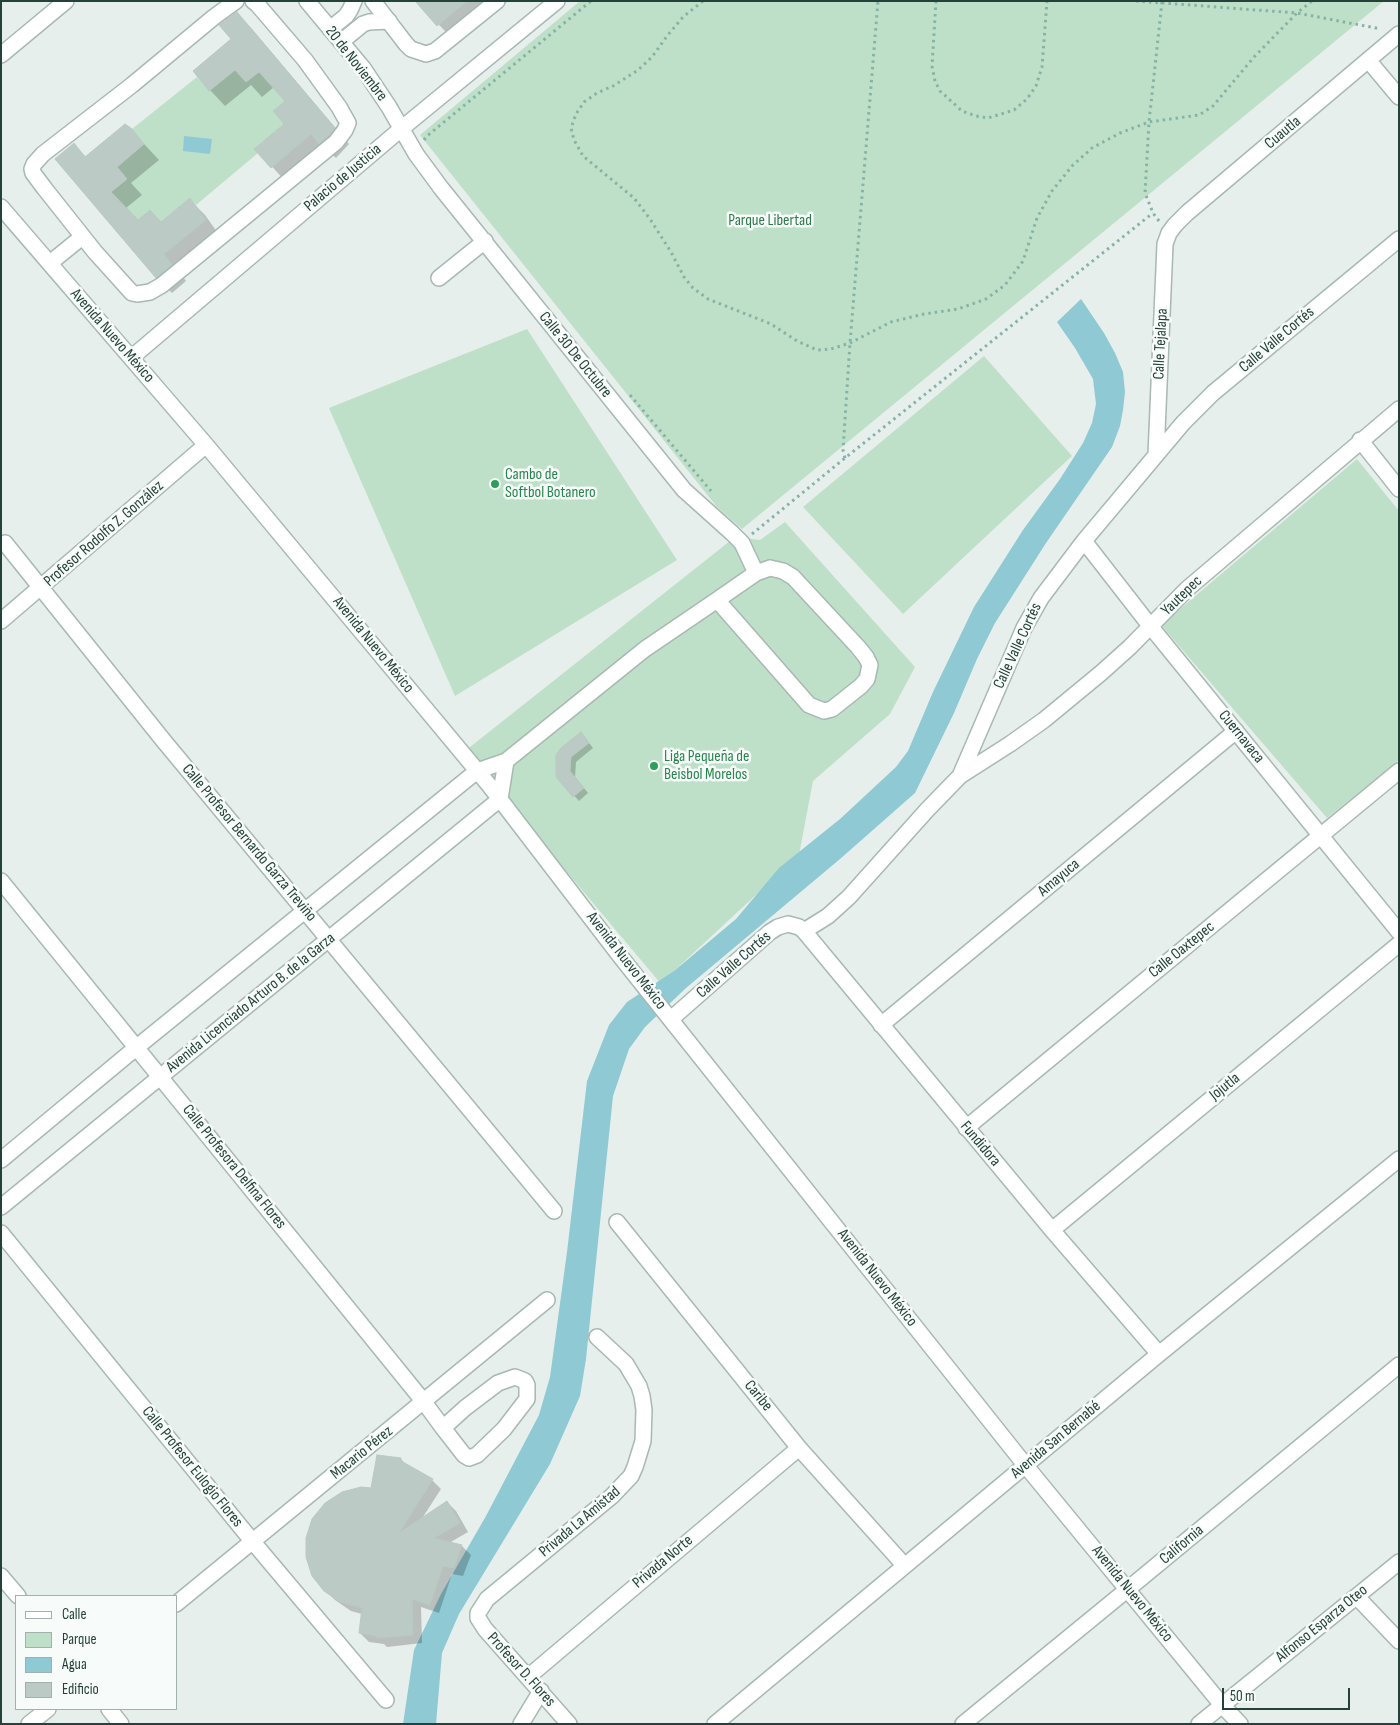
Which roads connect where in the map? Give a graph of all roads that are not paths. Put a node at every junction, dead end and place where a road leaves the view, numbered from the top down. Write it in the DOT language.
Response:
graph roads {
  1 [pos="66,1"];
  2 [pos="236,1"];
  3 [pos="253,1"];
  4 [pos="307,1"];
  5 [pos="354,1"];
  6 [pos="373,1"];
  7 [pos="497,1"];
  8 [pos="558,1"];
  9 [pos="389,21"];
  10 [pos="330,29"];
  11 [pos="1394,32"];
  12 [pos="341,42"];
  13 [pos="1,54"];
  14 [pos="1368,60"];
  15 [pos="1399,97"];
  16 [pos="401,129"];
  17 [pos="1,207"];
  18 [pos="1169,233"];
  19 [pos="82,237"];
  20 [pos="1399,239"];
  21 [pos="485,241"];
  22 [pos="50,263"];
  23 [pos="439,278"];
  24 [pos="131,358"];
  25 [pos="1399,409"];
  26 [pos="1360,440"];
  27 [pos="206,445"];
  28 [pos="1156,456"];
  29 [pos="1399,489"];
  30 [pos="1084,541"];
  31 [pos="5,544"];
  32 [pos="756,573"];
  33 [pos="41,589"];
  34 [pos="717,600"];
  35 [pos="1,621"];
  36 [pos="1151,627"];
  37 [pos="1236,731"];
  38 [pos="506,761"];
  39 [pos="478,771"];
  40 [pos="1399,772"];
  41 [pos="960,776"];
  42 [pos="500,799"];
  43 [pos="1321,836"];
  44 [pos="1,881"];
  45 [pos="305,911"];
  46 [pos="804,931"];
  47 [pos="1399,932"];
  48 [pos="329,940"];
  49 [pos="1399,944"];
  50 [pos="669,1017"];
  51 [pos="881,1024"];
  52 [pos="138,1047"];
  53 [pos="162,1076"];
  54 [pos="966,1128"];
  55 [pos="1399,1159"];
  56 [pos="1,1160"];
  57 [pos="1,1207"];
  58 [pos="554,1212"];
  59 [pos="617,1222"];
  60 [pos="1052,1230"];
  61 [pos="1,1233"];
  62 [pos="547,1300"];
  63 [pos="597,1337"];
  64 [pos="1159,1354"];
  65 [pos="1399,1365"];
  66 [pos="424,1402"];
  67 [pos="443,1428"];
  68 [pos="799,1448"];
  69 [pos="1026,1466"];
  70 [pos="253,1542"];
  71 [pos="1399,1562"];
  72 [pos="904,1565"];
  73 [pos="1,1576"];
  74 [pos="1128,1589"];
  75 [pos="17,1595"];
  76 [pos="1357,1596"];
  77 [pos="178,1602"];
  78 [pos="478,1613"];
  79 [pos="1399,1642"];
  80 [pos="528,1677"];
  81 [pos="541,1692"];
  82 [pos="386,1700"];
  83 [pos="1222,1705"];
  84 [pos="47,1710"];
  85 [pos="110,1710"];
  86 [pos="29,1724"];
  87 [pos="121,1724"];
  88 [pos="521,1724"];
  89 [pos="568,1724"];
  90 [pos="715,1724"];
  91 [pos="963,1724"];
  92 [pos="1199,1724"];
  93 [pos="1240,1724"];
  1 -- 13 [label="street"];
  2 -- 19 [label="street"];
  3 -- 19 [label="street"];
  4 -- 10 [label="street, 20 de Noviembre"];
  5 -- 10 [label="street"];
  6 -- 9 [label="street"];
  7 -- 9 [label="street"];
  8 -- 16 [label="street, Palacio de Justicia"];
  9 -- 12 [label="street"];
  10 -- 12 [label="street, 20 de Noviembre"];
  11 -- 14 [label="street, Cuautla"];
  12 -- 16 [label="street, 20 de Noviembre"];
  14 -- 15 [label="street"];
  14 -- 18 [label="street, Cuautla"];
  16 -- 21 [label="street, Calle 30 De Octubre"];
  16 -- 24 [label="street, Palacio de Justicia"];
  17 -- 22 [label="street, Avenida Nuevo México"];
  18 -- 28 [label="street, Calle Tejalapa"];
  19 -- 22 [label="street"];
  20 -- 28 [label="street, Calle Valle Cortés"];
  21 -- 23 [label="street"];
  21 -- 32 [label="street, Calle 30 De Octubre"];
  22 -- 24 [label="street, Avenida Nuevo México"];
  24 -- 27 [label="street, Avenida Nuevo México"];
  25 -- 26 [label="street, Yautepec"];
  26 -- 29 [label="street"];
  26 -- 36 [label="street, Yautepec"];
  27 -- 33 [label="street, Profesor Rodolfo Z. González"];
  27 -- 39 [label="street, Avenida Nuevo México"];
  28 -- 30 [label="street, Calle Valle Cortés"];
  30 -- 36 [label="street, Cuernavaca"];
  30 -- 41 [label="street, Calle Valle Cortés"];
  31 -- 33 [label="street, Calle Profesor Bernardo Garza Treviño"];
  32 -- 34 [label="street"];
  32 -- 34 [label="street"];
  33 -- 35 [label="street, Profesor Rodolfo Z. González"];
  33 -- 45 [label="street, Calle Profesor Bernardo Garza Treviño"];
  34 -- 38 [label="street"];
  36 -- 37 [label="street, Cuernavaca"];
  36 -- 41 [label="street, Yautepec"];
  37 -- 43 [label="street, Cuernavaca"];
  37 -- 51 [label="street, Amayuca"];
  38 -- 39 [label="street"];
  38 -- 42 [label="street"];
  39 -- 42 [label="street, Avenida Nuevo México"];
  39 -- 45 [label="street"];
  40 -- 43 [label="street, Calle Oaxtepec"];
  41 -- 46 [label="street, Calle Valle Cortés"];
  42 -- 48 [label="street, Avenida Licenciado Arturo B. de la Garza"];
  42 -- 50 [label="street, Avenida Nuevo México"];
  43 -- 47 [label="street, Cuernavaca"];
  43 -- 54 [label="street, Calle Oaxtepec"];
  44 -- 52 [label="street, Calle Profesora Delfina Flores"];
  45 -- 48 [label="street, Calle Profesor Bernardo Garza Treviño"];
  45 -- 52 [label="street"];
  46 -- 50 [label="street, Calle Valle Cortés"];
  46 -- 51 [label="street, Fundidora"];
  48 -- 53 [label="street, Avenida Licenciado Arturo B. de la Garza"];
  48 -- 58 [label="street, Calle Profesor Bernardo Garza Treviño"];
  49 -- 60 [label="street, Jojutla"];
  50 -- 69 [label="street, Avenida Nuevo México"];
  51 -- 54 [label="street, Fundidora"];
  52 -- 53 [label="street, Calle Profesora Delfina Flores"];
  52 -- 56 [label="street"];
  53 -- 57 [label="street, Avenida Licenciado Arturo B. de la Garza"];
  53 -- 66 [label="street, Calle Profesora Delfina Flores"];
  54 -- 60 [label="street, Fundidora"];
  55 -- 64 [label="street, Avenida San Bernabé"];
  59 -- 68 [label="street, Caribe"];
  60 -- 64 [label="street, Fundidora"];
  61 -- 70 [label="street, Calle Profesor Eulogio Flores"];
  62 -- 66 [label="street, Macario Pérez"];
  63 -- 78 [label="street, Privada La Amistad"];
  64 -- 69 [label="street, Avenida San Bernabé"];
  65 -- 74 [label="street, California"];
  66 -- 67 [label="street, Calle Profesora Delfina Flores"];
  66 -- 70 [label="street, Macario Pérez"];
  67 -- 67 [label="street, Calle Profesora Delfina Flores"];
  68 -- 72 [label="street, Caribe"];
  68 -- 80 [label="street, Privada Norte"];
  69 -- 72 [label="street, Avenida San Bernabé"];
  69 -- 74 [label="street, Avenida Nuevo México"];
  70 -- 77 [label="street, Macario Pérez"];
  70 -- 82 [label="street, Calle Profesor Eulogio Flores"];
  71 -- 76 [label="street, Alfonso Esparza Oteo"];
  72 -- 90 [label="street, Avenida San Bernabé"];
  73 -- 75 [label="street"];
  74 -- 83 [label="street, Avenida Nuevo México"];
  74 -- 91 [label="street, California"];
  76 -- 79 [label="street"];
  76 -- 83 [label="street, Alfonso Esparza Oteo"];
  78 -- 80 [label="street, Profesor D. Flores"];
  80 -- 81 [label="street, Profesor D. Flores"];
  81 -- 88 [label="street"];
  81 -- 89 [label="street, Profesor D. Flores"];
  83 -- 92 [label="street, Alfonso Esparza Oteo"];
  83 -- 93 [label="street, Avenida Nuevo México"];
  84 -- 86 [label="street"];
  85 -- 87 [label="street"];
}
